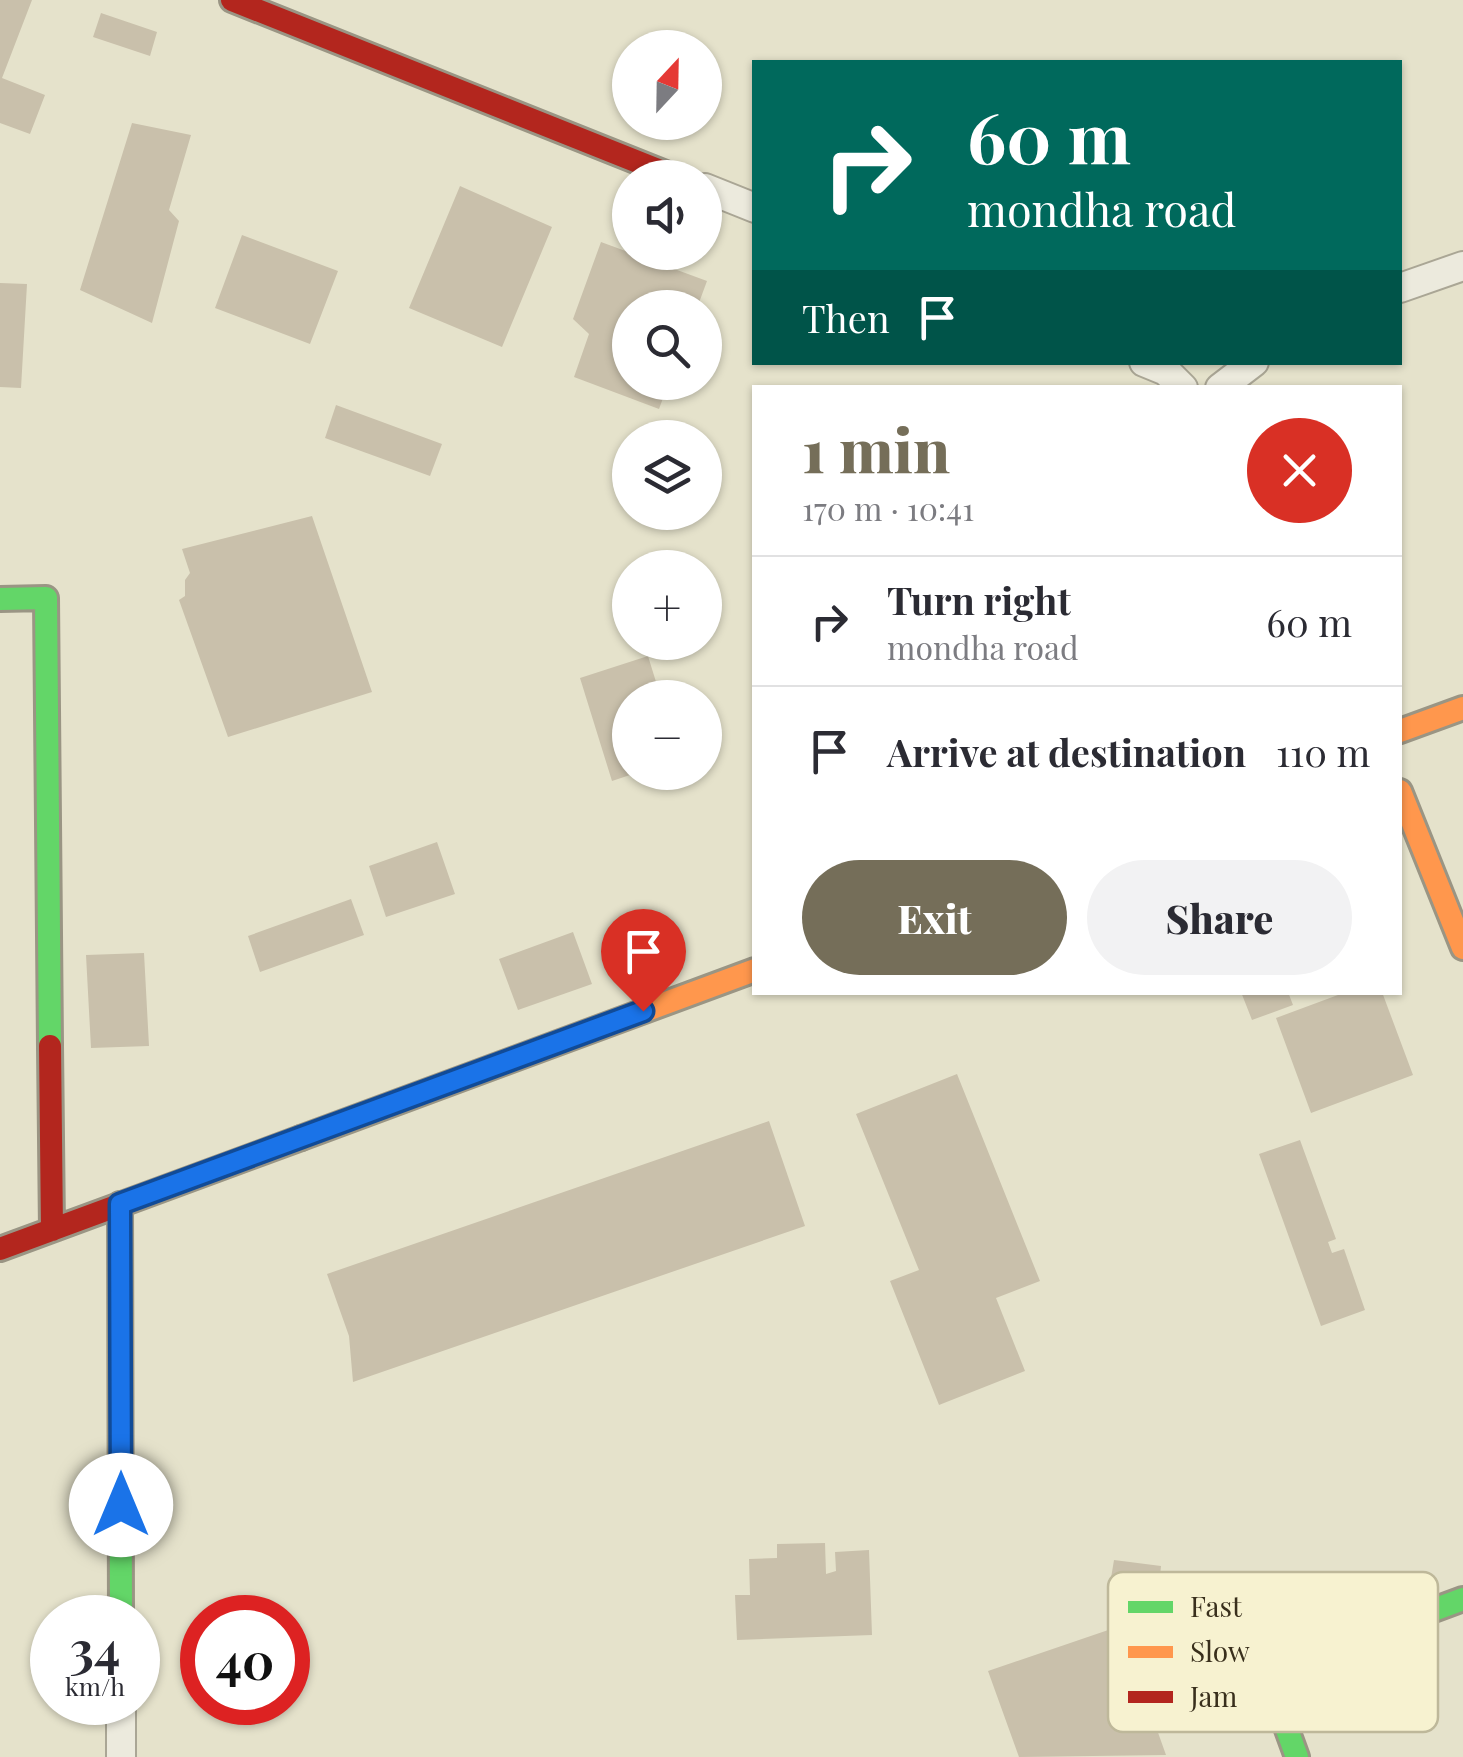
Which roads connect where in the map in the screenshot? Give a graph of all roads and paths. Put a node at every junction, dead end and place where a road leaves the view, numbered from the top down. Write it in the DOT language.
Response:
graph roads {
  1 [pos="232,0"];
  2 [pos="633,160"];
  3 [pos="722,195"];
  4 [pos="752,207"];
  5 [pos="1463,266"];
  6 [pos="1402,287"];
  7 [pos="1151,365"];
  8 [pos="1250,365"];
  9 [pos="1180,385"];
  10 [pos="1224,385"];
  11 [pos="0,599"];
  12 [pos="1463,708"];
  13 [pos="1402,730"];
  14 [pos="1402,796"];
  15 [pos="1463,948"];
  16 [pos="752,971"];
  17 [pos="120,1204"];
  18 [pos="52,1230"];
  19 [pos="0,1249"];
  20 [pos="121,1595"];
  21 [pos="1463,1600"];
  22 [pos="1438,1609"];
  23 [pos="121,1725"];
  24 [pos="1288,1732"];
  25 [pos="121,1757"];
  26 [pos="1297,1757"];
  1 -- 2 [label="street"];
  3 -- 4 [label="street"];
  5 -- 6 [label="street"];
  7 -- 9 [label="street"];
  8 -- 10 [label="street"];
  11 -- 18 [label="street"];
  12 -- 13 [label="street"];
  14 -- 15 [label="street"];
  16 -- 17 [label="street"];
  17 -- 18 [label="street"];
  17 -- 20 [label="street"];
  18 -- 19 [label="street"];
  21 -- 22 [label="street"];
  23 -- 25 [label="street"];
  24 -- 26 [label="street"];
}
